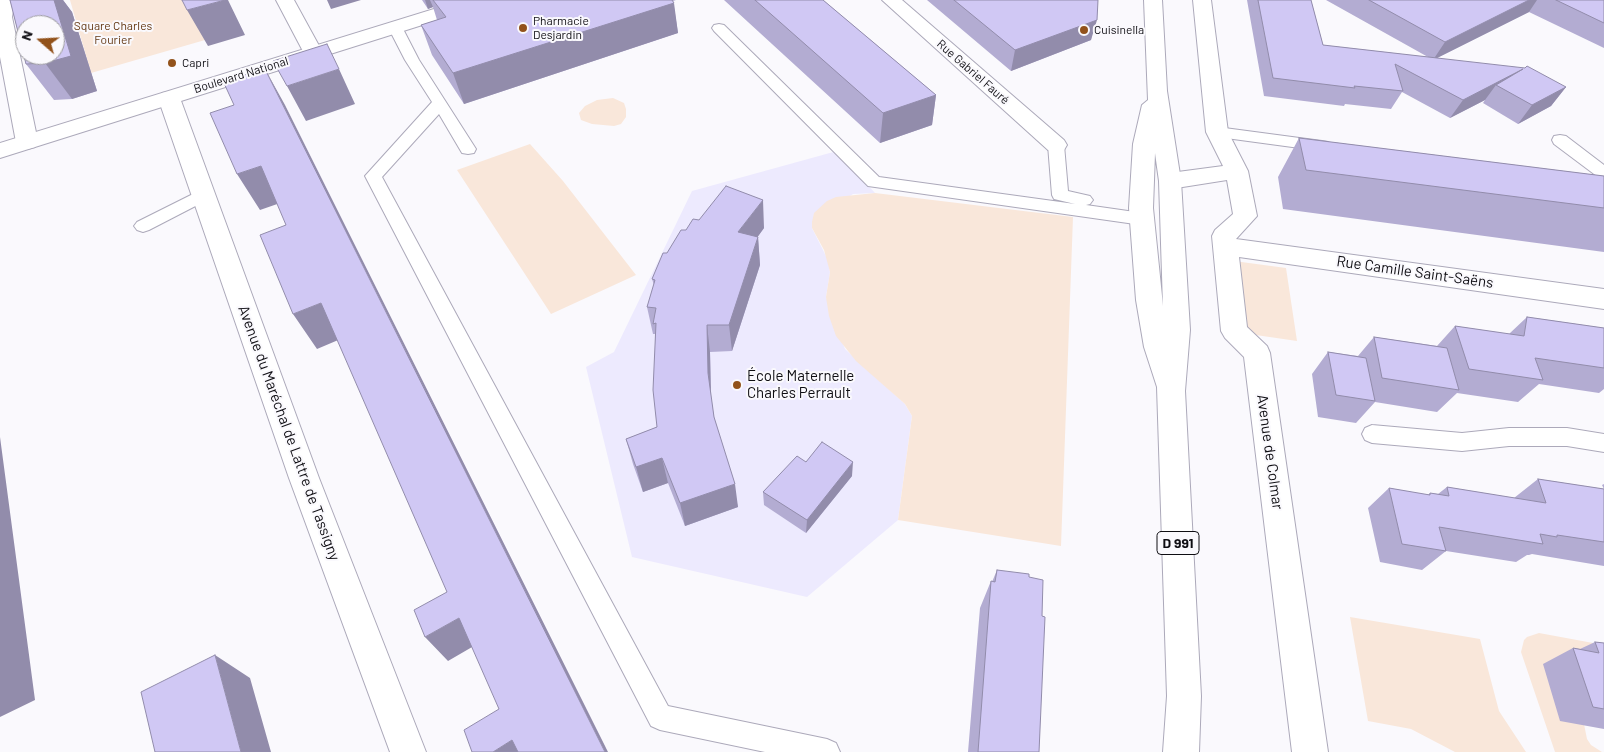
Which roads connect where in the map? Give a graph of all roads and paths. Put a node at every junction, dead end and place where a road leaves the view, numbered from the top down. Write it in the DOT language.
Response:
graph roads {
  1 [pos="6,0"];
  2 [pos="286,0"];
  3 [pos="482,0"];
  4 [pos="891,0"];
  5 [pos="1153,0"];
  6 [pos="1202,0"];
  7 [pos="395,27"];
  8 [pos="719,28"];
  9 [pos="313,53"];
  10 [pos="1157,91"];
  11 [pos="440,103"];
  12 [pos="171,105"];
  13 [pos="1218,132"];
  14 [pos="1560,140"];
  15 [pos="27,142"];
  16 [pos="1056,145"];
  17 [pos="1342,148"];
  18 [pos="468,150"];
  19 [pos="0,151"];
  20 [pos="1237,171"];
  21 [pos="1170,181"];
  22 [pos="1601,182"];
  23 [pos="203,195"];
  24 [pos="1116,204"];
  25 [pos="1142,219"];
  26 [pos="143,226"];
  27 [pos="1225,246"];
  28 [pos="1604,299"];
  29 [pos="1171,391"];
  30 [pos="1372,434"];
  31 [pos="1604,443"];
  32 [pos="1184,696"];
  33 [pos="408,752"];
  34 [pos="827,752"];
  35 [pos="1181,752"];
  36 [pos="1195,752"];
  37 [pos="1310,752"];
  1 -- 15 [label="street"];
  2 -- 9 [label="street"];
  3 -- 7 [label="street, Boulevard National"];
  4 -- 16 [label="street, Rue Gabriel Fauré"];
  5 -- 10 [label="street, D 991"];
  6 -- 13 [label="street"];
  7 -- 9 [label="street, Boulevard National"];
  7 -- 11 [label="lane"];
  8 -- 25 [label="lane"];
  9 -- 12 [label="street, Boulevard National"];
  10 -- 21 [label="street, D 991"];
  10 -- 25 [label="street, D 991"];
  11 -- 18 [label="lane"];
  11 -- 34 [label="lane"];
  12 -- 15 [label="street, Boulevard National"];
  12 -- 23 [label="street, Avenue du Maréchal de Lattre de Tassigny"];
  13 -- 17 [label="lane"];
  13 -- 20 [label="street"];
  14 -- 22 [label="lane"];
  15 -- 19 [label="street, Boulevard National"];
  16 -- 24 [label="lane"];
  20 -- 21 [label="street"];
  20 -- 27 [label="street"];
  21 -- 29 [label="street, D 991"];
  23 -- 26 [label="lane"];
  23 -- 33 [label="street, Avenue du Maréchal de Lattre de Tassigny"];
  25 -- 29 [label="street, D 991"];
  27 -- 28 [label="street, Rue Camille Saint-Saëns"];
  27 -- 37 [label="street, Avenue de Colmar"];
  29 -- 32 [label="street, D 991"];
  30 -- 31 [label="lane"];
  32 -- 35 [label="street, D 991"];
  32 -- 36 [label="street, D 991"];
}
